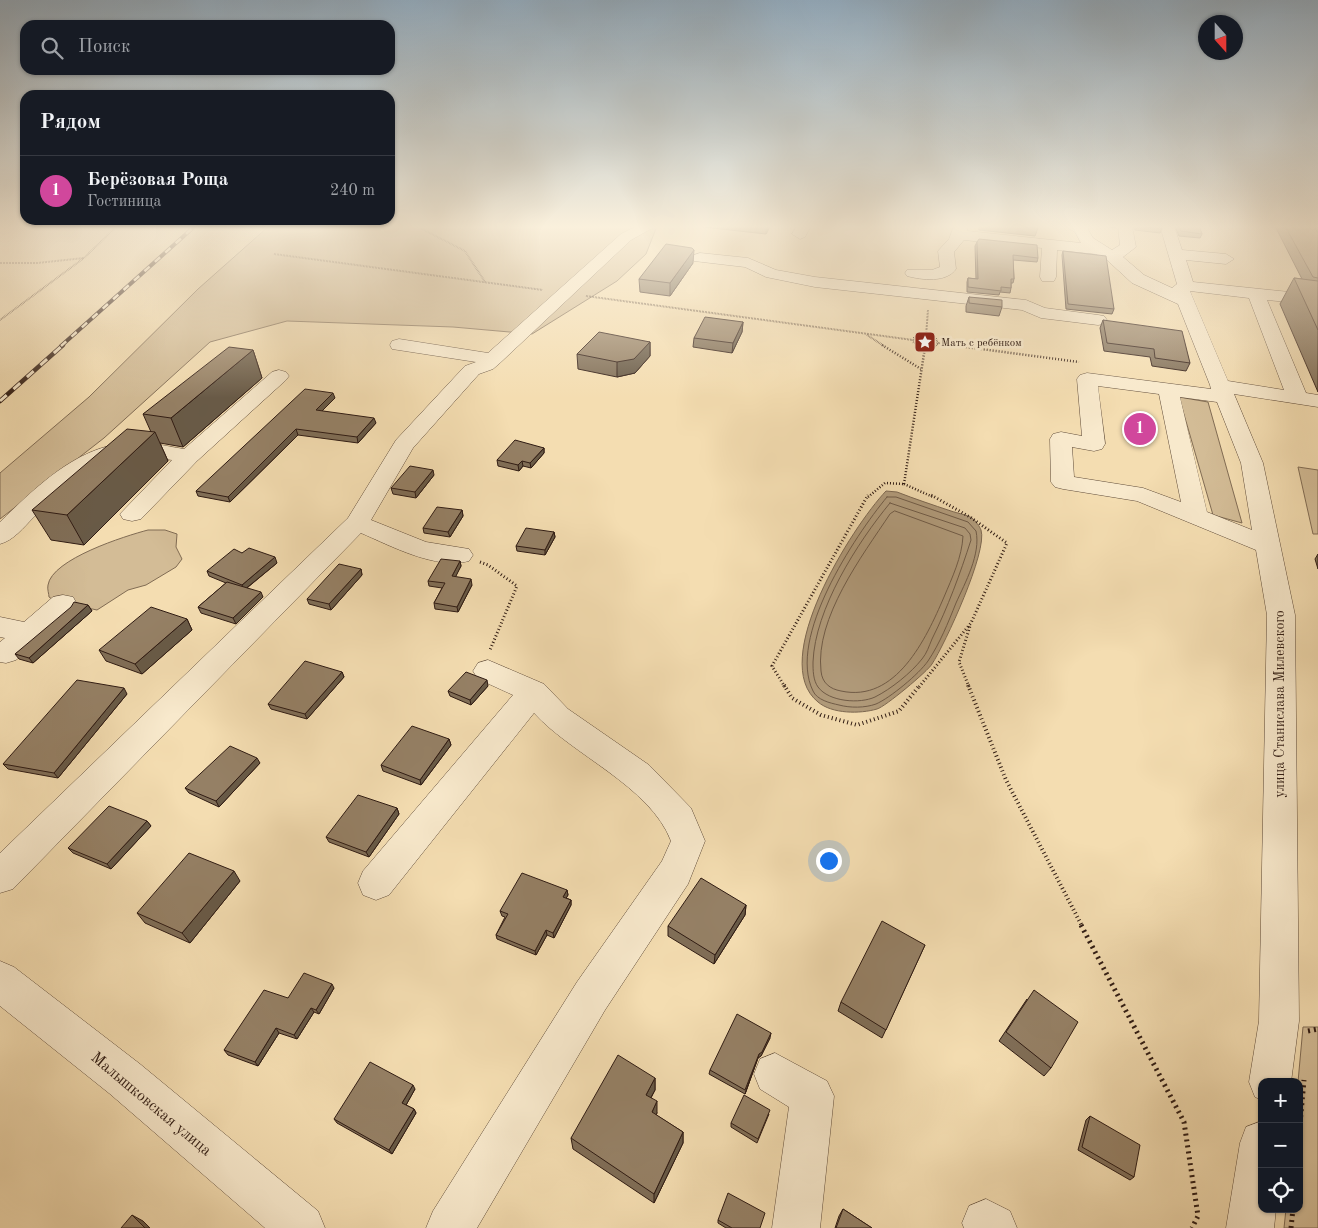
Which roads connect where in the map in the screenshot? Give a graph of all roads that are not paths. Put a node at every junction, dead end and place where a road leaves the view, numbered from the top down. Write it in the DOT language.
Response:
graph roads {
  1 [pos="575,283"];
  2 [pos="828,283"];
  3 [pos="1152,283"];
  4 [pos="1183,283"];
  5 [pos="1186,294"];
  6 [pos="1256,294"];
  7 [pos="1318,300"];
  8 [pos="1098,320"];
  9 [pos="399,345"];
  10 [pos="493,359"];
  11 [pos="279,376"];
  12 [pos="1213,385"];
  13 [pos="1168,390"];
  14 [pos="1297,397"];
  15 [pos="1318,401"];
  16 [pos="189,456"];
  17 [pos="132,514"];
  18 [pos="1196,517"];
  19 [pos="356,523"];
  20 [pos="0,536"];
  21 [pos="1268,546"];
  22 [pos="460,555"];
  23 [pos="63,604"];
  24 [pos="3,640"];
  25 [pos="488,671"];
  26 [pos="533,692"];
  27 [pos="0,877"];
  28 [pos="376,883"];
  29 [pos="0,981"];
  30 [pos="775,1074"];
  31 [pos="1271,1078"];
  32 [pos="1258,1168"];
  33 [pos="301,1228"];
  34 [pos="450,1228"];
  35 [pos="796,1228"];
  36 [pos="1250,1228"];
  1 -- 10 [label="street"];
  2 -- 8 [label="street"];
  3 -- 5 [label="street"];
  4 -- 5 [label="street, улица Станислава Милевского"];
  5 -- 6 [label="street"];
  5 -- 12 [label="street, улица Станислава Милевского"];
  6 -- 7 [label="street"];
  6 -- 14 [label="street"];
  9 -- 10 [label="street"];
  10 -- 19 [label="street"];
  11 -- 16 [label="street"];
  12 -- 13 [label="street"];
  12 -- 14 [label="street"];
  12 -- 21 [label="street, улица Станислава Милевского"];
  13 -- 18 [label="street"];
  13 -- 18 [label="street"];
  14 -- 15 [label="street"];
  16 -- 17 [label="street"];
  16 -- 20 [label="street"];
  18 -- 21 [label="street"];
  19 -- 22 [label="street"];
  19 -- 27 [label="street"];
  21 -- 31 [label="street, улица Станислава Милевского"];
  23 -- 24 [label="street"];
  25 -- 26 [label="street"];
  26 -- 28 [label="street"];
  26 -- 34 [label="street"];
  29 -- 33 [label="street, Малышковская улица"];
  30 -- 35 [label="street"];
  32 -- 36 [label="street"];
}
